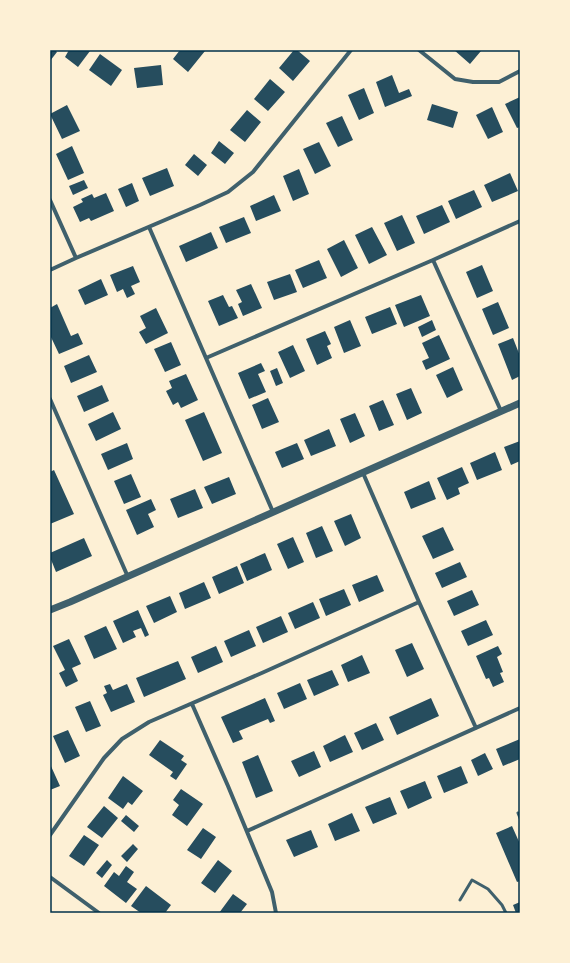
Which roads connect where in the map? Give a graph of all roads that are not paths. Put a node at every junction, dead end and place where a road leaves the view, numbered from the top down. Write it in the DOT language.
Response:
graph roads {
  1 [pos="351,50"];
  2 [pos="419,50"];
  3 [pos="520,71"];
  4 [pos="50,200"];
  5 [pos="520,221"];
  6 [pos="148,227"];
  7 [pos="76,258"];
  8 [pos="433,260"];
  9 [pos="50,270"];
  10 [pos="206,358"];
  11 [pos="50,399"];
  12 [pos="520,403"];
  13 [pos="501,412"];
  14 [pos="363,473"];
  15 [pos="273,512"];
  16 [pos="128,577"];
  17 [pos="419,602"];
  18 [pos="50,610"];
  19 [pos="192,704"];
  20 [pos="520,708"];
  21 [pos="476,728"];
  22 [pos="518,813"];
  23 [pos="520,818"];
  24 [pos="247,831"];
  25 [pos="50,835"];
  26 [pos="50,877"];
  27 [pos="460,900"];
  28 [pos="99,913"];
  29 [pos="276,913"];
  30 [pos="506,913"];
  1 -- 6 [label="street"];
  2 -- 3 [label="street"];
  4 -- 7 [label="street"];
  5 -- 8 [label="street"];
  6 -- 7 [label="street"];
  6 -- 10 [label="street"];
  7 -- 9 [label="street"];
  8 -- 10 [label="street"];
  8 -- 13 [label="street"];
  10 -- 15 [label="street"];
  11 -- 16 [label="street"];
  12 -- 13 [label="street"];
  13 -- 14 [label="street"];
  14 -- 15 [label="street"];
  14 -- 17 [label="street"];
  15 -- 16 [label="street"];
  16 -- 18 [label="street"];
  17 -- 19 [label="street"];
  17 -- 21 [label="street"];
  19 -- 24 [label="street"];
  19 -- 25 [label="street"];
  20 -- 21 [label="street"];
  21 -- 24 [label="street"];
  22 -- 23 [label="lane"];
  24 -- 29 [label="street"];
  26 -- 28 [label="street"];
  27 -- 30 [label="lane"];
}
